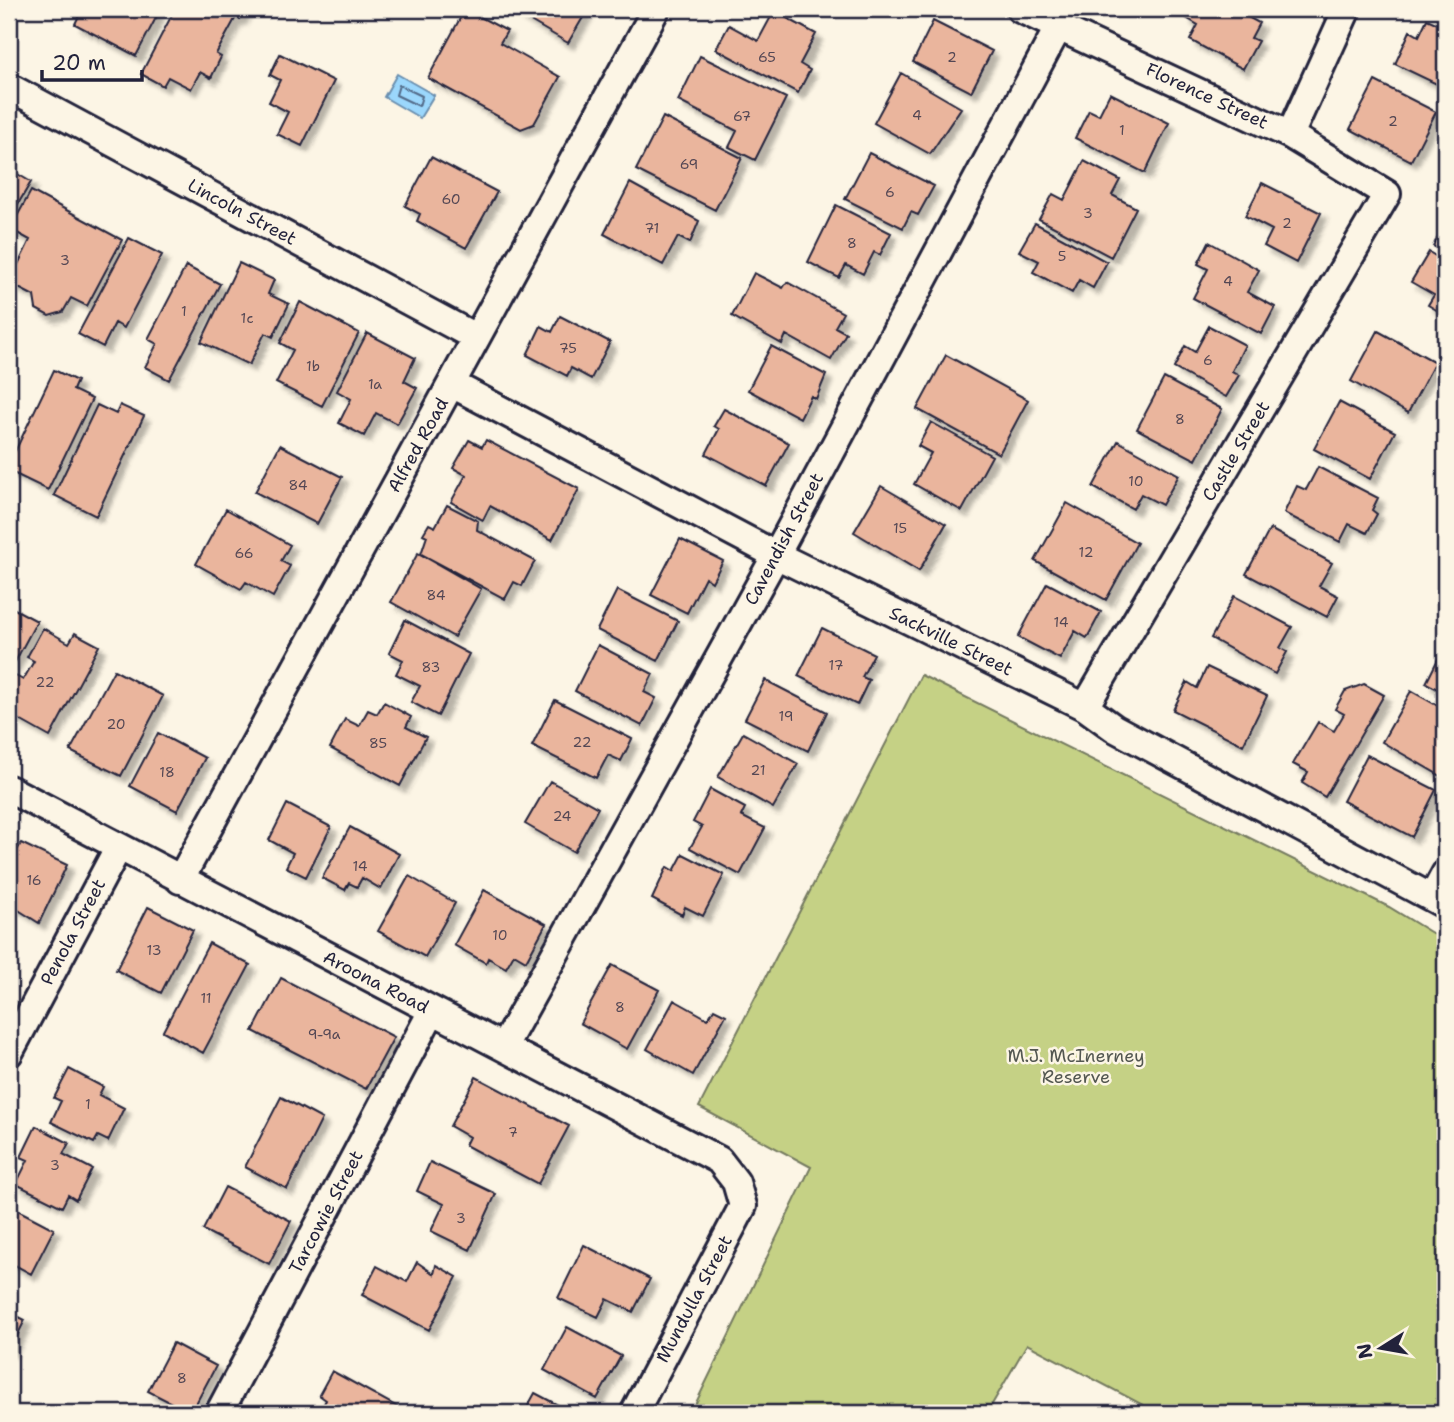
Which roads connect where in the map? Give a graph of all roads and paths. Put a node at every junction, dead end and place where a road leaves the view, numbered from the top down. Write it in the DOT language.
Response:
graph roads {
  1 [pos="656,9"];
  2 [pos="1020,9"];
  3 [pos="1347,9"];
  4 [pos="1058,28"];
  5 [pos="9,87"];
  6 [pos="1290,135"];
  7 [pos="1387,194"];
  8 [pos="475,337"];
  9 [pos="452,384"];
  10 [pos="776,555"];
  11 [pos="1085,707"];
  12 [pos="9,789"];
  13 [pos="118,848"];
  14 [pos="1445,874"];
  15 [pos="180,880"];
  16 [pos="1438,901"];
  17 [pos="432,1011"];
  18 [pos="504,1046"];
  19 [pos="9,1054"];
  20 [pos="736,1182"];
  21 [pos="219,1413"];
  22 [pos="634,1413"];
  1 -- 8 [label="street, Alfred Road"];
  2 -- 4 [label="street, Florence Street"];
  3 -- 6 [label="street"];
  4 -- 6 [label="street, Florence Street"];
  4 -- 10 [label="street, Cavendish Street"];
  5 -- 8 [label="street, Lincoln Street"];
  6 -- 7 [label="street, Florence Street"];
  7 -- 11 [label="street, Castle Street"];
  8 -- 9 [label="street, Alfred Road"];
  9 -- 10 [label="street, Sackville Street"];
  9 -- 15 [label="street, Alfred Road"];
  10 -- 11 [label="street, Sackville Street"];
  10 -- 18 [label="street, Cavendish Street"];
  11 -- 16 [label="street, Sackville Street"];
  12 -- 13 [label="street, Aroona Road"];
  13 -- 15 [label="street, Aroona Road"];
  13 -- 19 [label="street, Penola Street"];
  14 -- 16 [label="street"];
  15 -- 17 [label="street, Aroona Road"];
  17 -- 18 [label="street, Aroona Road"];
  17 -- 21 [label="street, Tarcowie Street"];
  18 -- 20 [label="street, Aroona Road"];
  20 -- 22 [label="street, Mundulla Street"];
}
